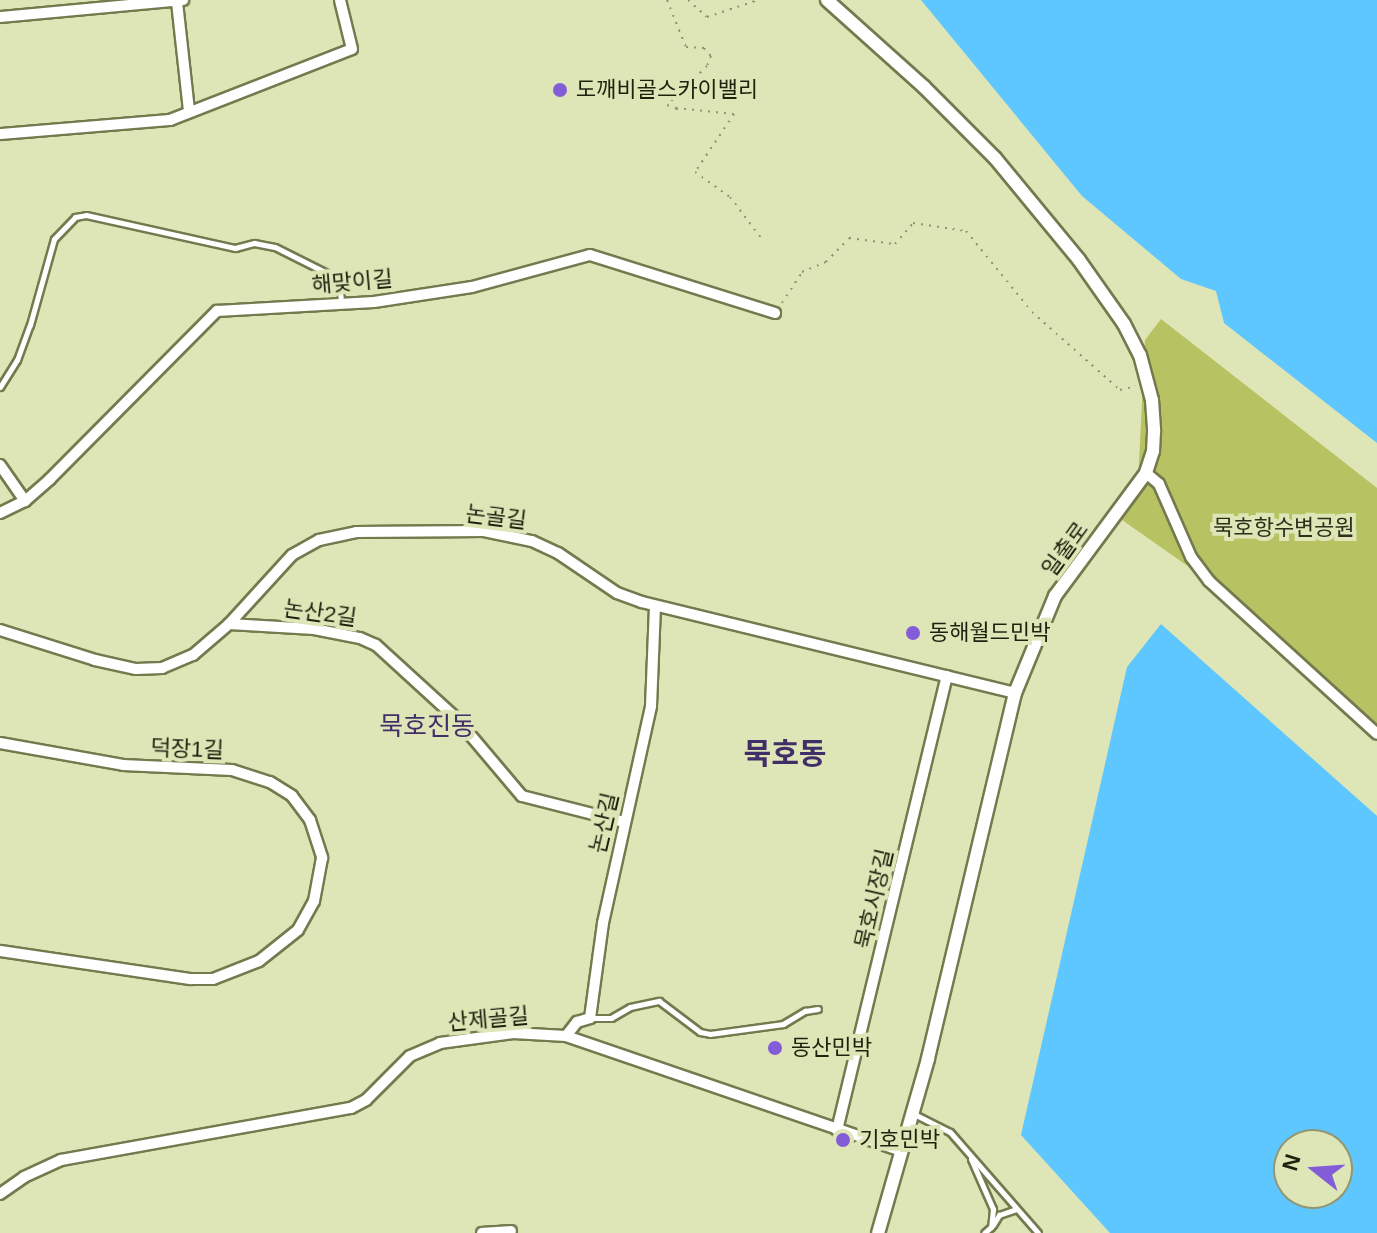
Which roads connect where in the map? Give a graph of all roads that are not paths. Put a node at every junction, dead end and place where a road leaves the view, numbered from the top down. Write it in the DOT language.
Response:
graph roads {
  1 [pos="340,0"];
  2 [pos="827,0"];
  3 [pos="180,1"];
  4 [pos="0,17"];
  5 [pos="189,111"];
  6 [pos="0,134"];
  7 [pos="341,303"];
  8 [pos="775,313"];
  9 [pos="0,387"];
  10 [pos="0,465"];
  11 [pos="1146,473"];
  12 [pos="25,501"];
  13 [pos="0,513"];
  14 [pos="655,606"];
  15 [pos="229,624"];
  16 [pos="0,630"];
  17 [pos="947,676"];
  18 [pos="1015,693"];
  19 [pos="1377,734"];
  20 [pos="0,743"];
  21 [pos="624,822"];
  22 [pos="0,951"];
  23 [pos="818,1009"];
  24 [pos="590,1018"];
  25 [pos="566,1036"];
  26 [pos="913,1113"];
  27 [pos="837,1130"];
  28 [pos="901,1151"];
  29 [pos="969,1154"];
  30 [pos="0,1194"];
  31 [pos="1017,1209"];
  32 [pos="991,1227"];
  33 [pos="511,1231"];
  34 [pos="482,1233"];
  35 [pos="878,1233"];
  36 [pos="984,1233"];
  37 [pos="1038,1233"];
  1 -- 5 [label="street"];
  2 -- 11 [label="street, 일출로"];
  3 -- 4 [label="street"];
  3 -- 5 [label="street"];
  5 -- 6 [label="street"];
  7 -- 8 [label="street, 해맞이길"];
  7 -- 9 [label="lane"];
  7 -- 12 [label="street, 해맞이길"];
  10 -- 12 [label="street"];
  11 -- 18 [label="street, 일출로"];
  11 -- 19 [label="street"];
  12 -- 13 [label="street, 해맞이길"];
  14 -- 15 [label="street, 논골길"];
  14 -- 17 [label="street, 논골길"];
  14 -- 21 [label="street, 논산길"];
  15 -- 16 [label="street, 논골길"];
  15 -- 21 [label="street, 논산2길"];
  17 -- 18 [label="street, 논골길"];
  17 -- 27 [label="street, 묵호시장길"];
  18 -- 26 [label="street, 일출로"];
  20 -- 22 [label="street, 덕장1길"];
  21 -- 24 [label="street, 논산길"];
  23 -- 24 [label="lane"];
  24 -- 25 [label="street"];
  25 -- 27 [label="street, 산제골길"];
  25 -- 30 [label="street, 산제골길"];
  26 -- 28 [label="street, 일출로"];
  26 -- 29 [label="lane"];
  27 -- 28 [label="street, 산제골길"];
  28 -- 35 [label="street, 일출로"];
  29 -- 31 [label="lane"];
  29 -- 32 [label="lane"];
  31 -- 32 [label="lane"];
  31 -- 37 [label="lane"];
  32 -- 36 [label="lane"];
  33 -- 34 [label="street"];
}
